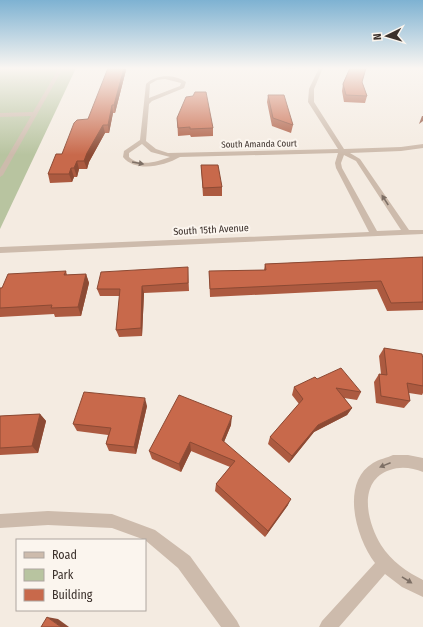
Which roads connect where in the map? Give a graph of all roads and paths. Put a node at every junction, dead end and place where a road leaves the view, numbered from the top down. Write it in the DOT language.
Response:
graph roads {
  1 [pos="44,97"];
  2 [pos="147,97"];
  3 [pos="157,97"];
  4 [pos="311,97"];
  5 [pos="146,104"];
  6 [pos="35,114"];
  7 [pos="0,115"];
  8 [pos="143,141"];
  9 [pos="423,146"];
  10 [pos="342,151"];
  11 [pos="178,156"];
  12 [pos="0,175"];
  13 [pos="406,232"];
  14 [pos="423,232"];
  15 [pos="374,233"];
  16 [pos="0,250"];
  17 [pos="423,465"];
  18 [pos="0,521"];
  19 [pos="385,563"];
  20 [pos="423,589"];
  21 [pos="231,627"];
  22 [pos="328,627"];
  1 -- 6 [label="street"];
  2 -- 5 [label="street"];
  3 -- 5 [label="street"];
  4 -- 10 [label="street"];
  5 -- 8 [label="street"];
  6 -- 7 [label="street"];
  6 -- 12 [label="street"];
  8 -- 11 [label="street, South Amanda Court"];
  8 -- 11 [label="street, South Amanda Court, one-way"];
  9 -- 10 [label="street, South Amanda Court"];
  10 -- 11 [label="street, South Amanda Court"];
  13 -- 10 [label="street, one-way"];
  10 -- 15 [label="street"];
  13 -- 14 [label="street, South 15th Avenue"];
  13 -- 15 [label="street, South 15th Avenue"];
  15 -- 16 [label="street, South 15th Avenue"];
  17 -- 19 [label="street, one-way"];
  18 -- 21 [label="street"];
  19 -- 20 [label="street, one-way"];
  19 -- 22 [label="street"];
}
